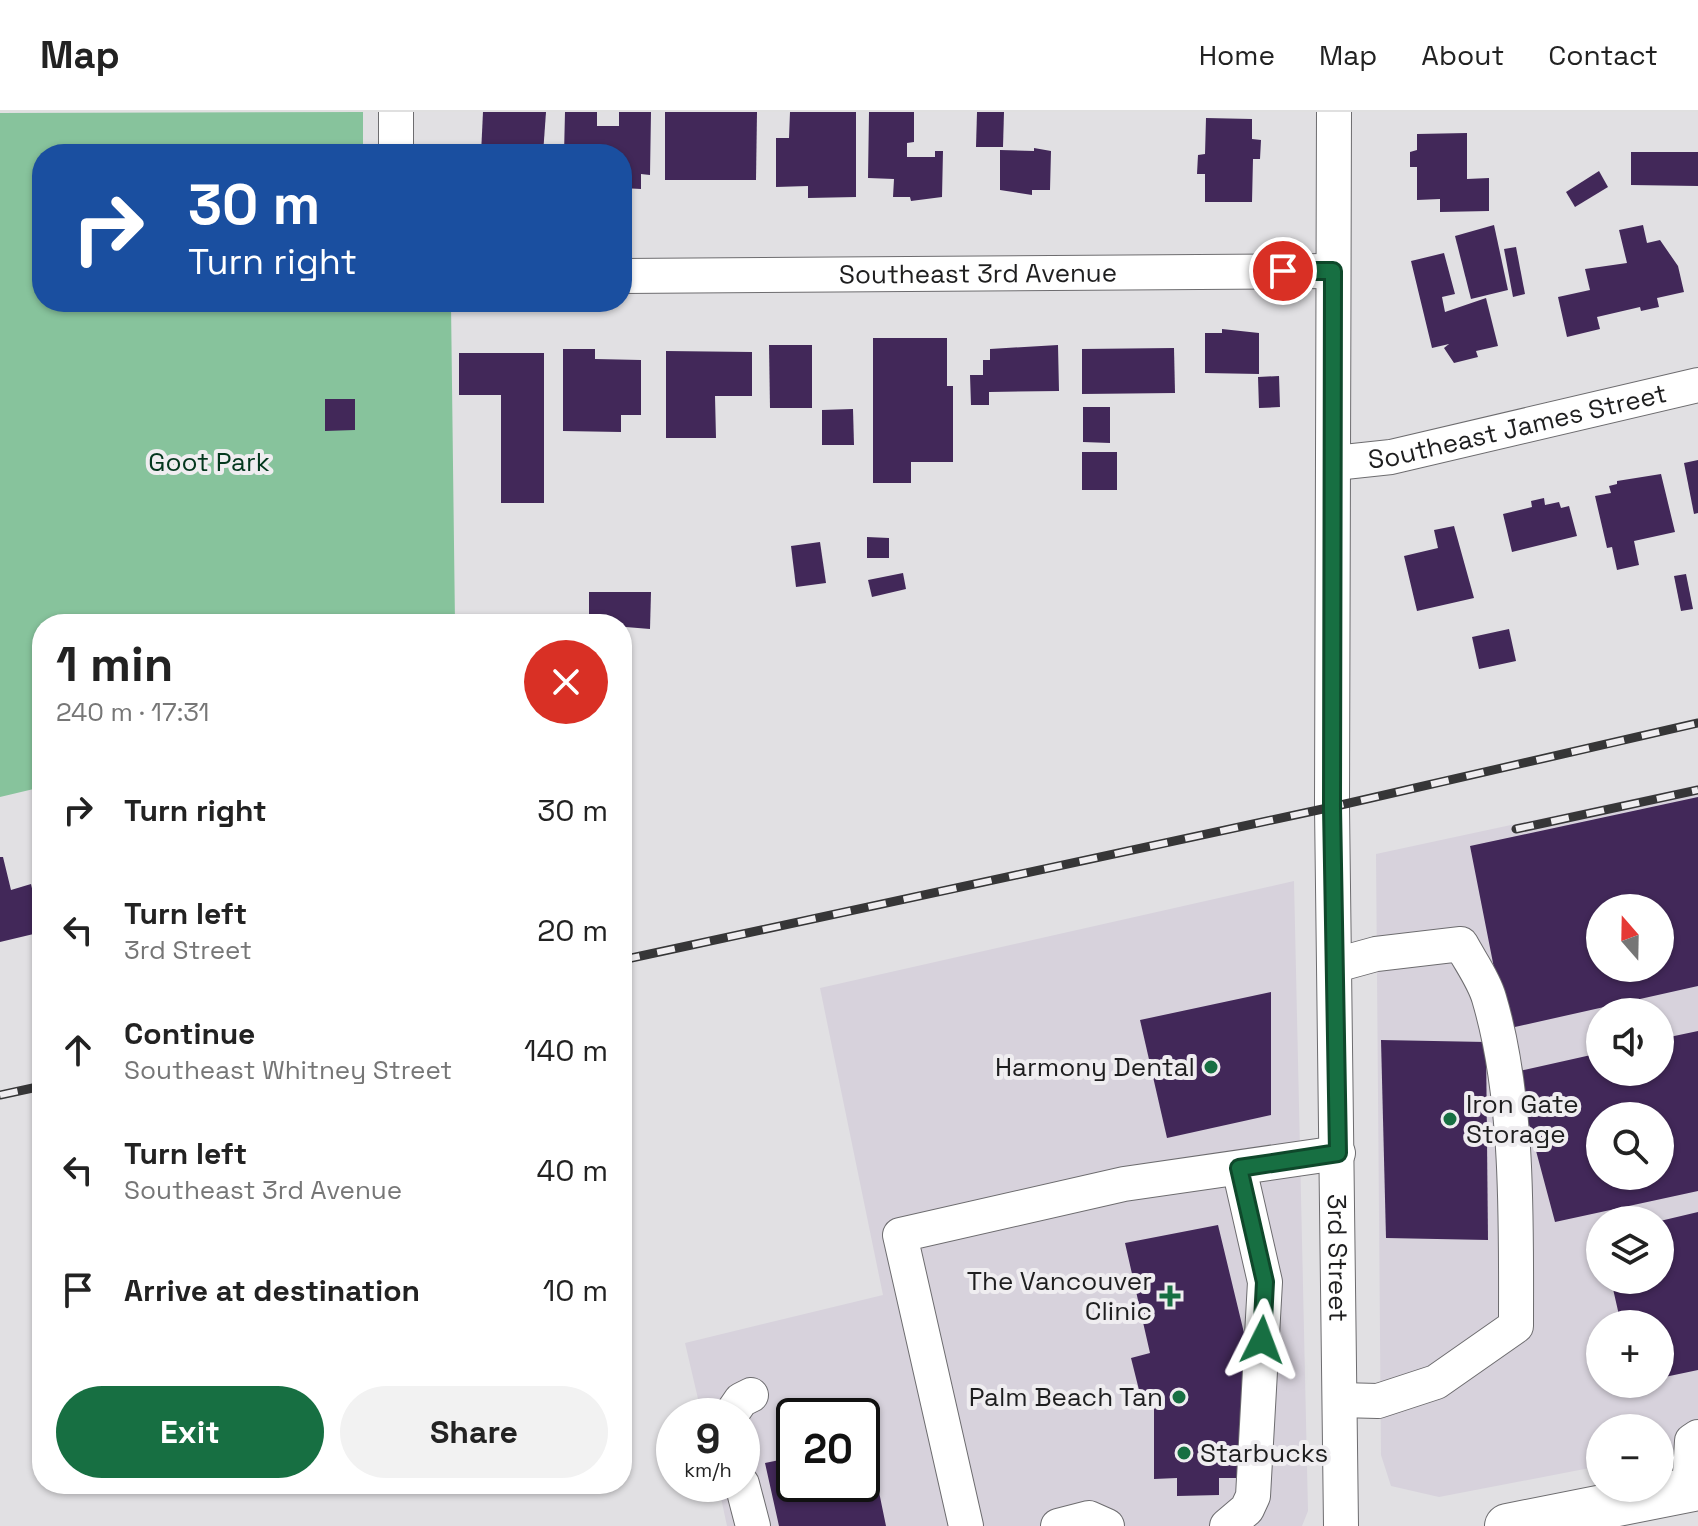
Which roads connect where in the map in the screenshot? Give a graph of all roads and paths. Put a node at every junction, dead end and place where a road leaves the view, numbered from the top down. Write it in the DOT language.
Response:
graph roads {
  1 [pos="396,112"];
  2 [pos="1334,112"];
  3 [pos="396,144"];
  4 [pos="1333,271"];
  5 [pos="632,276"];
  6 [pos="1698,385"];
  7 [pos="1335,463"];
  8 [pos="1336,965"];
  9 [pos="1338,1153"];
  10 [pos="1239,1168"];
  11 [pos="1340,1400"];
  12 [pos="1698,1437"];
  13 [pos="1693,1489"];
  14 [pos="747,1502"];
  15 [pos="753,1526"];
  16 [pos="966,1526"];
  17 [pos="1227,1526"];
  18 [pos="1341,1526"];
  19 [pos="1507,1526"];
  1 -- 3 [label="street"];
  2 -- 4 [label="street, 3rd Street"];
  4 -- 5 [label="street, Southeast 3rd Avenue"];
  4 -- 7 [label="street, 3rd Street"];
  6 -- 7 [label="street, Southeast James Street"];
  7 -- 8 [label="street, 3rd Street"];
  8 -- 9 [label="street, 3rd Street"];
  8 -- 11 [label="street"];
  9 -- 10 [label="street"];
  9 -- 11 [label="street, 3rd Street"];
  10 -- 16 [label="street"];
  10 -- 17 [label="street"];
  11 -- 18 [label="street, 3rd Street"];
  12 -- 13 [label="street"];
  13 -- 19 [label="main road"];
  14 -- 15 [label="street"];
}
